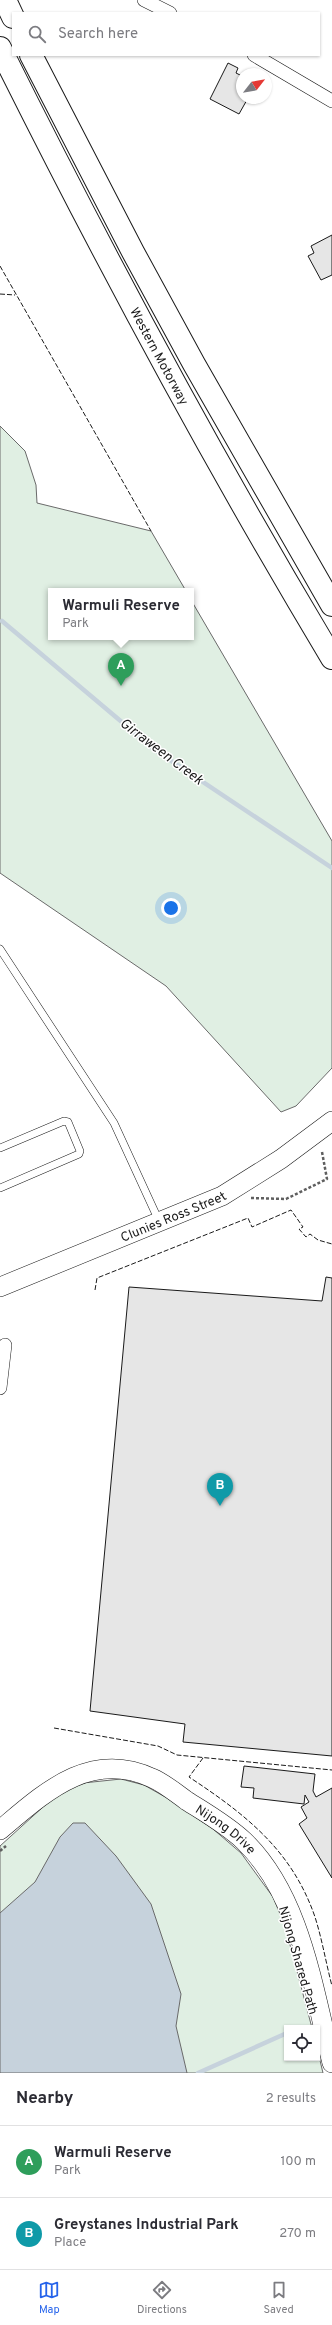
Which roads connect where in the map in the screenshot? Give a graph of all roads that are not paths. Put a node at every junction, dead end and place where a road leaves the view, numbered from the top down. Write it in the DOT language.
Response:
graph roads {
  1 [pos="5,0"];
  2 [pos="18,0"];
  3 [pos="144,0"];
  4 [pos="21,12"];
  5 [pos="168,12"];
  6 [pos="12,15"];
  7 [pos="0,48"];
  8 [pos="256,56"];
  9 [pos="33,57"];
  10 [pos="332,101"];
  11 [pos="332,605"];
  12 [pos="332,658"];
  13 [pos="0,949"];
  14 [pos="332,1121"];
  15 [pos="0,1148"];
  16 [pos="0,1188"];
  17 [pos="160,1222"];
  18 [pos="0,1287"];
  19 [pos="5,1345"];
  20 [pos="0,1388"];
  21 [pos="4,1837"];
  22 [pos="332,2063"];
  1 -- 6 [label="highway"];
  2 -- 4 [label="highway"];
  3 -- 5 [label="street"];
  7 -- 12 [label="highway, Western Motorway"];
  8 -- 10 [label="street"];
  9 -- 11 [label="highway, Western Motorway"];
  13 -- 17 [label="lane"];
  14 -- 17 [label="street, Clunies Ross Street"];
  15 -- 16 [label="lane"];
  17 -- 18 [label="street, Clunies Ross Street"];
  19 -- 20 [label="street"];
  21 -- 22 [label="street, Nijong Drive"];
}
